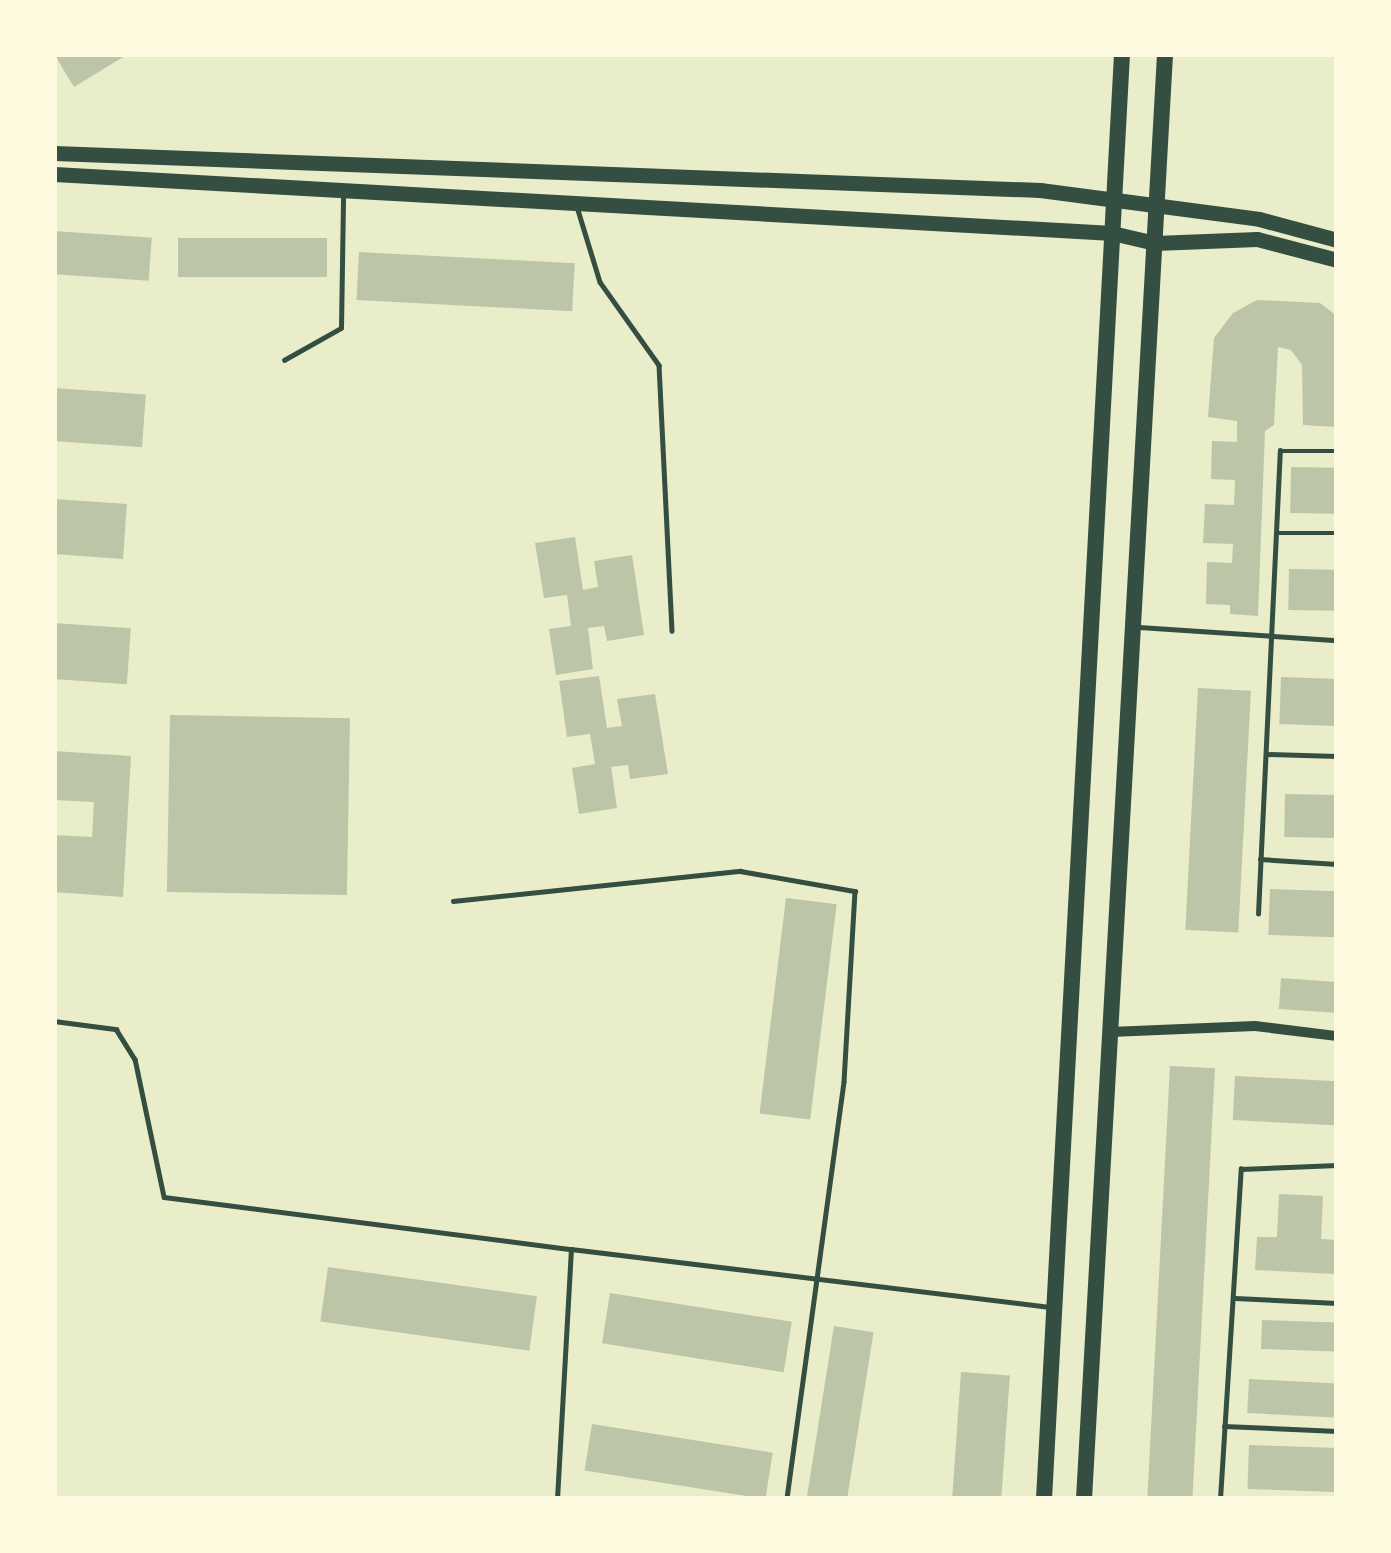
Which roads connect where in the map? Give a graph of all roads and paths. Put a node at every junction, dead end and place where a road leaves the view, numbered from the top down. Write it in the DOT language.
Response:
graph roads {
  1 [pos="1122,54"];
  2 [pos="1165,54"];
  3 [pos="54,153"];
  4 [pos="54,174"];
  5 [pos="344,191"];
  6 [pos="1114,199"];
  7 [pos="576,204"];
  8 [pos="1158,208"];
  9 [pos="1112,233"];
  10 [pos="1337,240"];
  11 [pos="1155,243"];
  12 [pos="1337,260"];
  13 [pos="284,360"];
  14 [pos="1337,451"];
  15 [pos="1279,533"];
  16 [pos="1337,533"];
  17 [pos="1134,626"];
  18 [pos="672,631"];
  19 [pos="1273,636"];
  20 [pos="1337,640"];
  21 [pos="1266,754"];
  22 [pos="1337,756"];
  23 [pos="1260,859"];
  24 [pos="1337,864"];
  25 [pos="452,901"];
  26 [pos="1258,914"];
  27 [pos="54,1021"];
  28 [pos="1110,1032"];
  29 [pos="1337,1036"];
  30 [pos="1337,1165"];
  31 [pos="571,1249"];
  32 [pos="813,1279"];
  33 [pos="1233,1298"];
  34 [pos="1337,1303"];
  35 [pos="1055,1308"];
  36 [pos="1225,1426"];
  37 [pos="1337,1431"];
  38 [pos="557,1499"];
  39 [pos="787,1499"];
  40 [pos="1044,1499"];
  41 [pos="1084,1499"];
  42 [pos="1220,1499"];
  1 -- 6 [label="main road"];
  2 -- 8 [label="main road"];
  3 -- 6 [label="main road"];
  4 -- 5 [label="main road"];
  5 -- 7 [label="main road"];
  5 -- 13 [label="lane"];
  6 -- 8 [label="main road"];
  6 -- 9 [label="main road"];
  7 -- 9 [label="main road"];
  7 -- 18 [label="lane"];
  8 -- 10 [label="main road"];
  8 -- 11 [label="main road"];
  9 -- 11 [label="main road"];
  9 -- 35 [label="main road"];
  11 -- 12 [label="main road"];
  11 -- 17 [label="main road"];
  14 -- 15 [label="lane"];
  15 -- 16 [label="lane"];
  15 -- 19 [label="lane"];
  17 -- 19 [label="lane"];
  17 -- 28 [label="main road"];
  19 -- 20 [label="lane"];
  19 -- 21 [label="lane"];
  21 -- 22 [label="lane"];
  21 -- 23 [label="lane"];
  23 -- 24 [label="lane"];
  23 -- 26 [label="lane"];
  25 -- 32 [label="lane"];
  27 -- 31 [label="lane"];
  28 -- 29 [label="street"];
  28 -- 41 [label="main road"];
  30 -- 33 [label="lane"];
  31 -- 32 [label="lane"];
  31 -- 38 [label="lane"];
  32 -- 35 [label="lane"];
  32 -- 39 [label="lane"];
  33 -- 34 [label="lane"];
  33 -- 36 [label="lane"];
  35 -- 40 [label="main road"];
  36 -- 37 [label="lane"];
  36 -- 42 [label="lane"];
}
